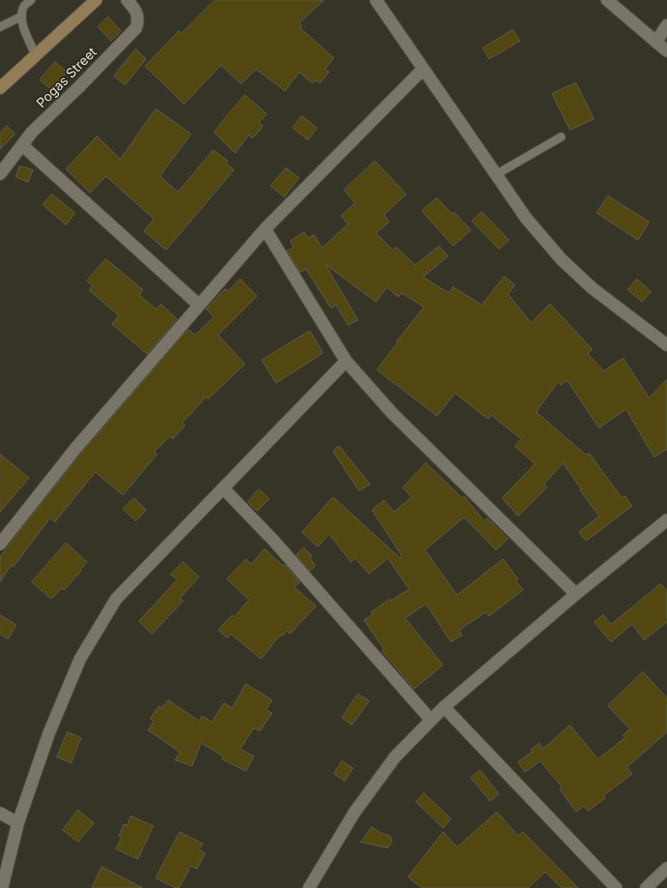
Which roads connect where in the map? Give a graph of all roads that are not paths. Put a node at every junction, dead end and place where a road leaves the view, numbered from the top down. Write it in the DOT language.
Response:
graph roads {
  1 [pos="31,0"];
  2 [pos="96,0"];
  3 [pos="127,0"];
  4 [pos="376,0"];
  5 [pos="607,0"];
  6 [pos="22,16"];
  7 [pos="667,25"];
  8 [pos="0,26"];
  9 [pos="656,42"];
  10 [pos="667,51"];
  11 [pos="35,54"];
  12 [pos="423,69"];
  13 [pos="0,88"];
  14 [pos="561,137"];
  15 [pos="22,145"];
  16 [pos="0,174"];
  17 [pos="497,174"];
  18 [pos="265,228"];
  19 [pos="199,305"];
  20 [pos="667,345"];
  21 [pos="346,361"];
  22 [pos="223,488"];
  23 [pos="667,520"];
  24 [pos="0,544"];
  25 [pos="576,594"];
  26 [pos="444,707"];
  27 [pos="431,720"];
  28 [pos="0,813"];
  29 [pos="18,823"];
  30 [pos="667,868"];
  31 [pos="2,888"];
  32 [pos="309,888"];
  33 [pos="616,888"];
  34 [pos="646,888"];
  1 -- 6 [label="lane"];
  2 -- 11 [label="street"];
  3 -- 15 [label="street, Pogas Street"];
  4 -- 12 [label="street"];
  5 -- 9 [label="street"];
  6 -- 8 [label="lane"];
  6 -- 11 [label="lane"];
  7 -- 9 [label="street"];
  9 -- 10 [label="street"];
  11 -- 13 [label="street"];
  12 -- 17 [label="street"];
  12 -- 18 [label="street"];
  14 -- 17 [label="lane"];
  15 -- 16 [label="street, Pogas Street"];
  15 -- 19 [label="street"];
  17 -- 20 [label="street"];
  18 -- 19 [label="street"];
  18 -- 21 [label="street"];
  19 -- 24 [label="street"];
  21 -- 22 [label="street"];
  21 -- 25 [label="street"];
  22 -- 27 [label="street"];
  22 -- 29 [label="street"];
  23 -- 25 [label="street"];
  25 -- 26 [label="street"];
  26 -- 27 [label="street"];
  26 -- 33 [label="street"];
  27 -- 32 [label="street"];
  28 -- 29 [label="street"];
  29 -- 31 [label="street"];
  30 -- 34 [label="street"];
}
